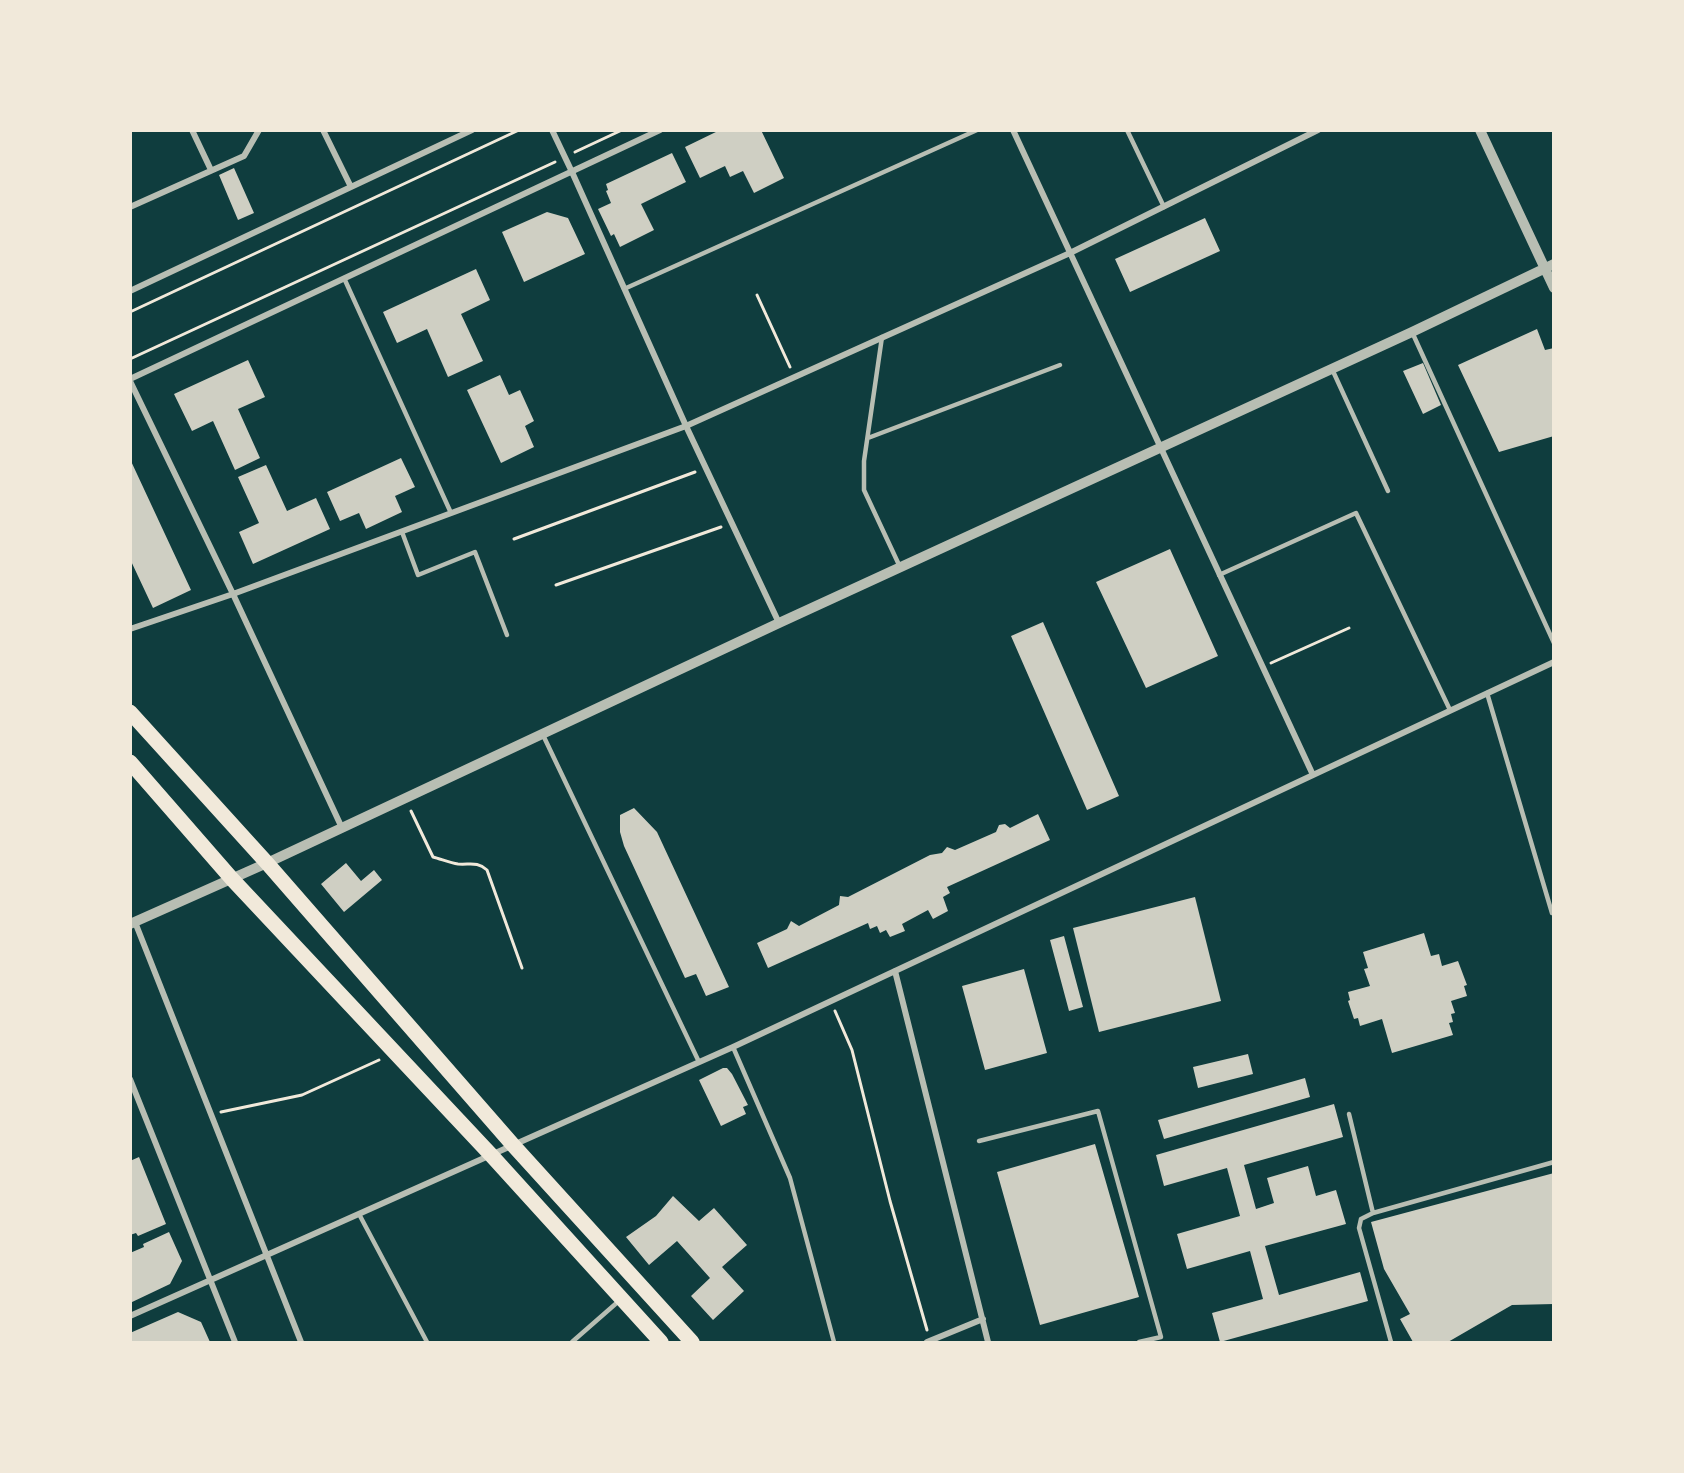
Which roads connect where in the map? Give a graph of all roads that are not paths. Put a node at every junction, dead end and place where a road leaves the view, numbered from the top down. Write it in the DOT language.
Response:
graph roads {
  1 [pos="192,130"];
  2 [pos="259,130"];
  3 [pos="323,130"];
  4 [pos="472,130"];
  5 [pos="552,130"];
  6 [pos="660,130"];
  7 [pos="977,130"];
  8 [pos="1013,130"];
  9 [pos="1127,130"];
  10 [pos="1318,130"];
  11 [pos="1480,130"];
  12 [pos="211,170"];
  13 [pos="572,172"];
  14 [pos="351,188"];
  15 [pos="130,207"];
  16 [pos="1164,207"];
  17 [pos="1070,253"];
  18 [pos="1549,266"];
  19 [pos="344,278"];
  20 [pos="1554,288"];
  21 [pos="624,289"];
  22 [pos="130,291"];
  23 [pos="1412,332"];
  24 [pos="882,337"];
  25 [pos="1060,365"];
  26 [pos="1332,369"];
  27 [pos="130,380"];
  28 [pos="686,426"];
  29 [pos="868,438"];
  30 [pos="1161,448"];
  31 [pos="1388,491"];
  32 [pos="451,513"];
  33 [pos="402,532"];
  34 [pos="900,567"];
  35 [pos="1219,575"];
  36 [pos="233,594"];
  37 [pos="780,623"];
  38 [pos="130,629"];
  39 [pos="507,635"];
  40 [pos="1554,643"];
  41 [pos="1554,662"];
  42 [pos="1487,693"];
  43 [pos="1450,710"];
  44 [pos="130,712"];
  45 [pos="542,734"];
  46 [pos="130,762"];
  47 [pos="1313,775"];
  48 [pos="342,828"];
  49 [pos="267,863"];
  50 [pos="232,879"];
  51 [pos="1553,914"];
  52 [pos="133,923"];
  53 [pos="895,971"];
  54 [pos="734,1047"];
  55 [pos="699,1062"];
  56 [pos="130,1080"];
  57 [pos="132,1090"];
  58 [pos="1349,1114"];
  59 [pos="979,1141"];
  60 [pos="513,1145"];
  61 [pos="492,1156"];
  62 [pos="1554,1162"];
  63 [pos="1372,1213"];
  64 [pos="359,1214"];
  65 [pos="266,1255"];
  66 [pos="210,1280"];
  67 [pos="622,1298"];
  68 [pos="130,1316"];
  69 [pos="983,1319"];
  70 [pos="235,1342"];
  71 [pos="301,1342"];
  72 [pos="427,1342"];
  73 [pos="572,1342"];
  74 [pos="661,1342"];
  75 [pos="692,1342"];
  76 [pos="834,1342"];
  77 [pos="929,1342"];
  78 [pos="988,1342"];
  79 [pos="1139,1342"];
  80 [pos="1390,1342"];
  1 -- 12 [label="street"];
  2 -- 12 [label="street"];
  3 -- 14 [label="street"];
  4 -- 14 [label="street"];
  5 -- 13 [label="street"];
  6 -- 13 [label="street"];
  7 -- 21 [label="lane"];
  8 -- 17 [label="street"];
  9 -- 16 [label="lane"];
  10 -- 16 [label="street"];
  11 -- 18 [label="street"];
  12 -- 15 [label="street"];
  13 -- 19 [label="street"];
  13 -- 21 [label="street"];
  14 -- 22 [label="street"];
  16 -- 17 [label="street"];
  17 -- 24 [label="street"];
  17 -- 30 [label="street"];
  18 -- 20 [label="street"];
  18 -- 23 [label="street"];
  19 -- 27 [label="street"];
  19 -- 32 [label="lane"];
  21 -- 28 [label="street"];
  23 -- 26 [label="street"];
  23 -- 40 [label="lane"];
  24 -- 28 [label="street"];
  24 -- 29 [label="lane"];
  25 -- 29 [label="lane"];
  26 -- 30 [label="street"];
  26 -- 31 [label="lane"];
  27 -- 36 [label="street"];
  28 -- 32 [label="street"];
  28 -- 37 [label="street"];
  29 -- 34 [label="lane"];
  30 -- 34 [label="street"];
  30 -- 35 [label="street"];
  32 -- 33 [label="street"];
  33 -- 36 [label="street"];
  33 -- 39 [label="lane"];
  34 -- 37 [label="street"];
  35 -- 43 [label="lane"];
  35 -- 47 [label="street"];
  36 -- 38 [label="street"];
  36 -- 48 [label="street"];
  37 -- 45 [label="street"];
  41 -- 42 [label="street"];
  42 -- 43 [label="street"];
  42 -- 51 [label="lane"];
  43 -- 47 [label="street"];
  44 -- 49 [label="main road"];
  45 -- 48 [label="street"];
  45 -- 55 [label="lane"];
  46 -- 50 [label="main road"];
  47 -- 53 [label="street"];
  48 -- 49 [label="street"];
  49 -- 50 [label="street"];
  49 -- 60 [label="main road"];
  50 -- 52 [label="street"];
  50 -- 61 [label="main road"];
  52 -- 65 [label="street"];
  53 -- 54 [label="street"];
  53 -- 69 [label="street"];
  54 -- 55 [label="street"];
  54 -- 76 [label="lane"];
  55 -- 60 [label="street"];
  56 -- 57 [label="street"];
  57 -- 66 [label="street"];
  58 -- 63 [label="lane"];
  59 -- 79 [label="lane"];
  60 -- 61 [label="street"];
  60 -- 75 [label="main road"];
  61 -- 64 [label="street"];
  61 -- 67 [label="main road"];
  62 -- 63 [label="lane"];
  63 -- 80 [label="lane"];
  64 -- 65 [label="street"];
  64 -- 72 [label="lane"];
  65 -- 66 [label="street"];
  65 -- 71 [label="street"];
  66 -- 68 [label="street"];
  66 -- 70 [label="street"];
  67 -- 73 [label="lane"];
  67 -- 74 [label="main road"];
  69 -- 77 [label="street"];
  69 -- 78 [label="street"];
}
